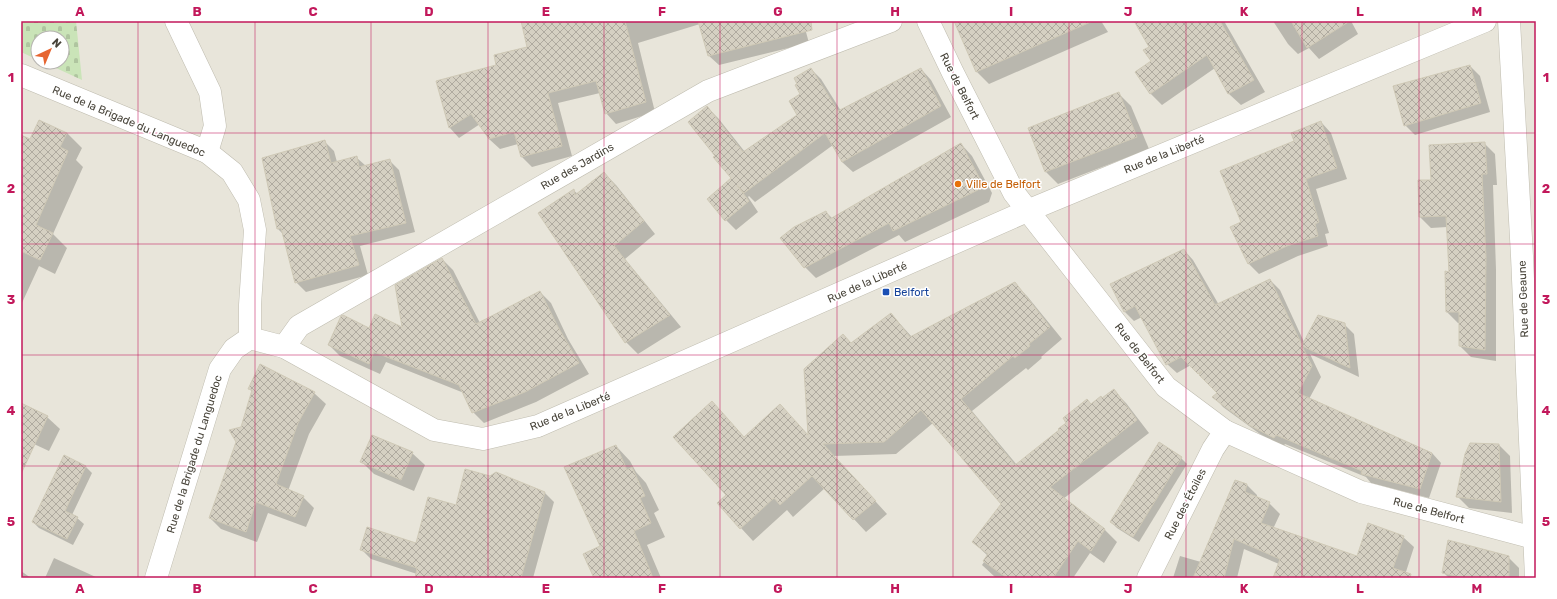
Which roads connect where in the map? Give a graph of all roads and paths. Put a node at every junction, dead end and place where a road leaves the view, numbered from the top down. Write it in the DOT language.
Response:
graph roads {
  1 [pos="176,21"];
  2 [pos="891,21"];
  3 [pos="928,21"];
  4 [pos="1486,21"];
  5 [pos="1509,21"];
  6 [pos="21,76"];
  7 [pos="207,152"];
  8 [pos="1027,211"];
  9 [pos="1529,258"];
  10 [pos="250,338"];
  11 [pos="284,347"];
  12 [pos="1225,431"];
  13 [pos="1534,538"];
  14 [pos="1536,574"];
  15 [pos="156,578"];
  16 [pos="1148,578"];
  1 -- 7 [label="street"];
  2 -- 11 [label="street, Rue des Jardins"];
  3 -- 8 [label="street, Rue de Belfort"];
  4 -- 8 [label="street, Rue de la Liberté"];
  5 -- 9 [label="street, Rue de Geaune"];
  6 -- 7 [label="street, Rue de la Brigade du Languedoc"];
  7 -- 10 [label="street, Rue de la Brigade du Languedoc"];
  8 -- 11 [label="street, Rue de la Liberté"];
  8 -- 12 [label="street, Rue de Belfort"];
  9 -- 13 [label="street, Rue de Geaune"];
  10 -- 11 [label="street, Rue de la Liberté"];
  10 -- 15 [label="street, Rue de la Brigade du Languedoc"];
  12 -- 13 [label="street, Rue de Belfort"];
  12 -- 16 [label="street, Rue des Étoiles"];
  13 -- 14 [label="street, Rue de Geaune"];
}
